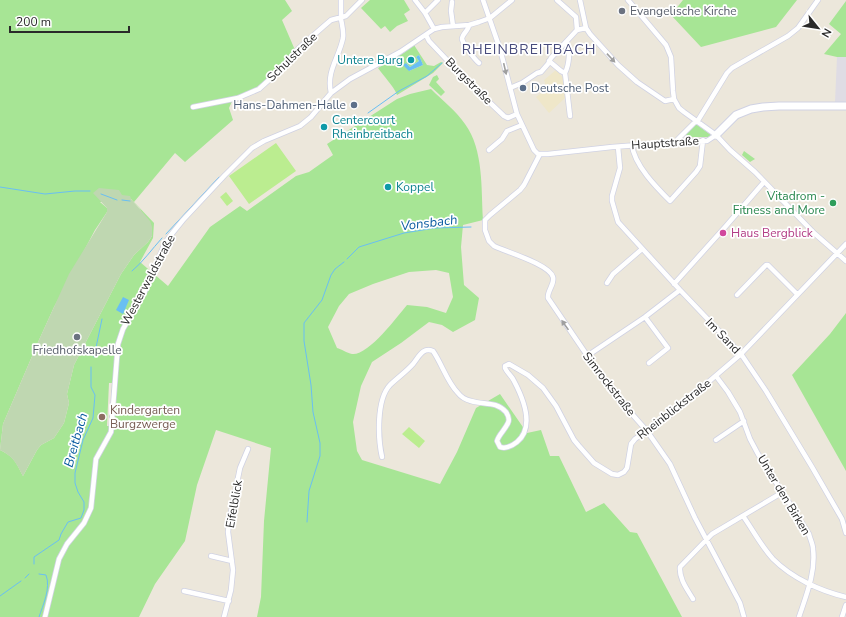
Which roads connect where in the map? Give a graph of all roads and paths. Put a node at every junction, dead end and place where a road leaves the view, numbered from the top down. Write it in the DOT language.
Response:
graph roads {
  1 [pos="341,0"];
  2 [pos="362,0"];
  3 [pos="416,0"];
  4 [pos="438,0"];
  5 [pos="483,0"];
  6 [pos="512,0"];
  7 [pos="557,0"];
  8 [pos="580,0"];
  9 [pos="628,0"];
  10 [pos="818,0"];
  11 [pos="452,2"];
  12 [pos="425,13"];
  13 [pos="341,18"];
  14 [pos="490,18"];
  15 [pos="469,25"];
  16 [pos="453,26"];
  17 [pos="586,28"];
  18 [pos="434,29"];
  19 [pos="577,30"];
  20 [pos="426,35"];
  21 [pos="566,42"];
  22 [pos="549,61"];
  23 [pos="479,63"];
  24 [pos="565,73"];
  25 [pos="510,88"];
  26 [pos="331,93"];
  27 [pos="674,99"];
  28 [pos="846,106"];
  29 [pos="193,107"];
  30 [pos="517,114"];
  31 [pos="570,116"];
  32 [pos="696,121"];
  33 [pos="522,125"];
  34 [pos="716,135"];
  35 [pos="703,140"];
  36 [pos="677,142"];
  37 [pos="632,145"];
  38 [pos="618,146"];
  39 [pos="489,150"];
  40 [pos="540,154"];
  41 [pos="764,182"];
  42 [pos="846,244"];
  43 [pos="642,249"];
  44 [pos="838,254"];
  45 [pos="846,261"];
  46 [pos="607,283"];
  47 [pos="674,284"];
  48 [pos="680,290"];
  49 [pos="798,294"];
  50 [pos="737,295"];
  51 [pos="645,316"];
  52 [pos="741,354"];
  53 [pos="587,356"];
  54 [pos="649,363"];
  55 [pos="716,376"];
  56 [pos="744,421"];
  57 [pos="647,431"];
  58 [pos="716,440"];
  59 [pos="248,449"];
  60 [pos="382,457"];
  61 [pos="783,492"];
  62 [pos="743,516"];
  63 [pos="846,533"];
  64 [pos="706,539"];
  65 [pos="211,556"];
  66 [pos="232,561"];
  67 [pos="810,583"];
  68 [pos="184,591"];
  69 [pos="846,597"];
  70 [pos="693,599"];
  71 [pos="229,601"];
  72 [pos="846,605"];
  73 [pos="45,617"];
  74 [pos="224,617"];
  75 [pos="744,617"];
  76 [pos="799,617"];
  77 [pos="842,617"];
  1 -- 13 [label="street"];
  2 -- 13 [label="street, Schulstraße"];
  3 -- 12 [label="street"];
  4 -- 12 [label="street"];
  5 -- 14 [label="street"];
  6 -- 14 [label="street"];
  7 -- 19 [label="street"];
  8 -- 17 [label="street"];
  9 -- 27 [label="street"];
  10 -- 32 [label="street"];
  11 -- 16 [label="street"];
  12 -- 18 [label="street"];
  13 -- 26 [label="street"];
  13 -- 29 [label="street, Schulstraße"];
  14 -- 15 [label="street, Westerwaldstraße"];
  14 -- 25 [label="street, one-way"];
  15 -- 16 [label="street, Westerwaldstraße"];
  15 -- 23 [label="street"];
  16 -- 18 [label="street, Westerwaldstraße"];
  17 -- 19 [label="street"];
  17 -- 27 [label="street, one-way"];
  18 -- 20 [label="street, Westerwaldstraße"];
  19 -- 21 [label="street"];
  20 -- 26 [label="street, Westerwaldstraße"];
  20 -- 30 [label="street, Burgstraße"];
  21 -- 22 [label="street"];
  21 -- 24 [label="street"];
  22 -- 24 [label="street"];
  22 -- 25 [label="street"];
  24 -- 31 [label="street"];
  25 -- 30 [label="street"];
  26 -- 73 [label="street, Westerwaldstraße"];
  27 -- 32 [label="street"];
  28 -- 34 [label="street"];
  30 -- 33 [label="street"];
  32 -- 34 [label="street"];
  32 -- 36 [label="street"];
  33 -- 39 [label="street"];
  33 -- 40 [label="street"];
  34 -- 35 [label="street, Hauptstraße"];
  34 -- 41 [label="street, Hauptstraße"];
  35 -- 36 [label="street, Hauptstraße"];
  35 -- 37 [label="street"];
  36 -- 37 [label="street, Hauptstraße"];
  37 -- 38 [label="street, Hauptstraße"];
  38 -- 40 [label="street, Hauptstraße"];
  38 -- 43 [label="street, Im Sand"];
  53 -- 40 [label="street, Simrockstraße, one-way"];
  41 -- 44 [label="street, Hauptstraße"];
  41 -- 47 [label="street"];
  42 -- 44 [label="street, Rheinblickstraße"];
  43 -- 46 [label="street"];
  43 -- 47 [label="street, Im Sand"];
  44 -- 45 [label="street, Hauptstraße"];
  44 -- 49 [label="street, Rheinblickstraße"];
  47 -- 48 [label="street, Im Sand"];
  48 -- 51 [label="street"];
  48 -- 52 [label="street, Im Sand"];
  49 -- 50 [label="street"];
  49 -- 52 [label="street, Rheinblickstraße"];
  51 -- 53 [label="street"];
  51 -- 54 [label="street"];
  52 -- 55 [label="street, Rheinblickstraße"];
  52 -- 63 [label="street, Im Sand"];
  53 -- 57 [label="street, Simrockstraße"];
  55 -- 56 [label="street, Unter den Birken"];
  55 -- 57 [label="street, Rheinblickstraße"];
  56 -- 58 [label="street"];
  56 -- 61 [label="street, Unter den Birken"];
  57 -- 60 [label="street, Rheinblickstraße"];
  57 -- 64 [label="street, Simrockstraße"];
  59 -- 66 [label="street, Eifelblick"];
  61 -- 62 [label="street"];
  61 -- 67 [label="street, Unter den Birken"];
  62 -- 64 [label="street"];
  62 -- 67 [label="street"];
  64 -- 70 [label="street"];
  64 -- 75 [label="street, Simrockstraße"];
  65 -- 66 [label="street"];
  66 -- 71 [label="street, Eifelblick"];
  67 -- 69 [label="street"];
  67 -- 76 [label="street, Unter den Birken"];
  68 -- 71 [label="street"];
  71 -- 74 [label="street, Eifelblick"];
  72 -- 77 [label="street"];
}
